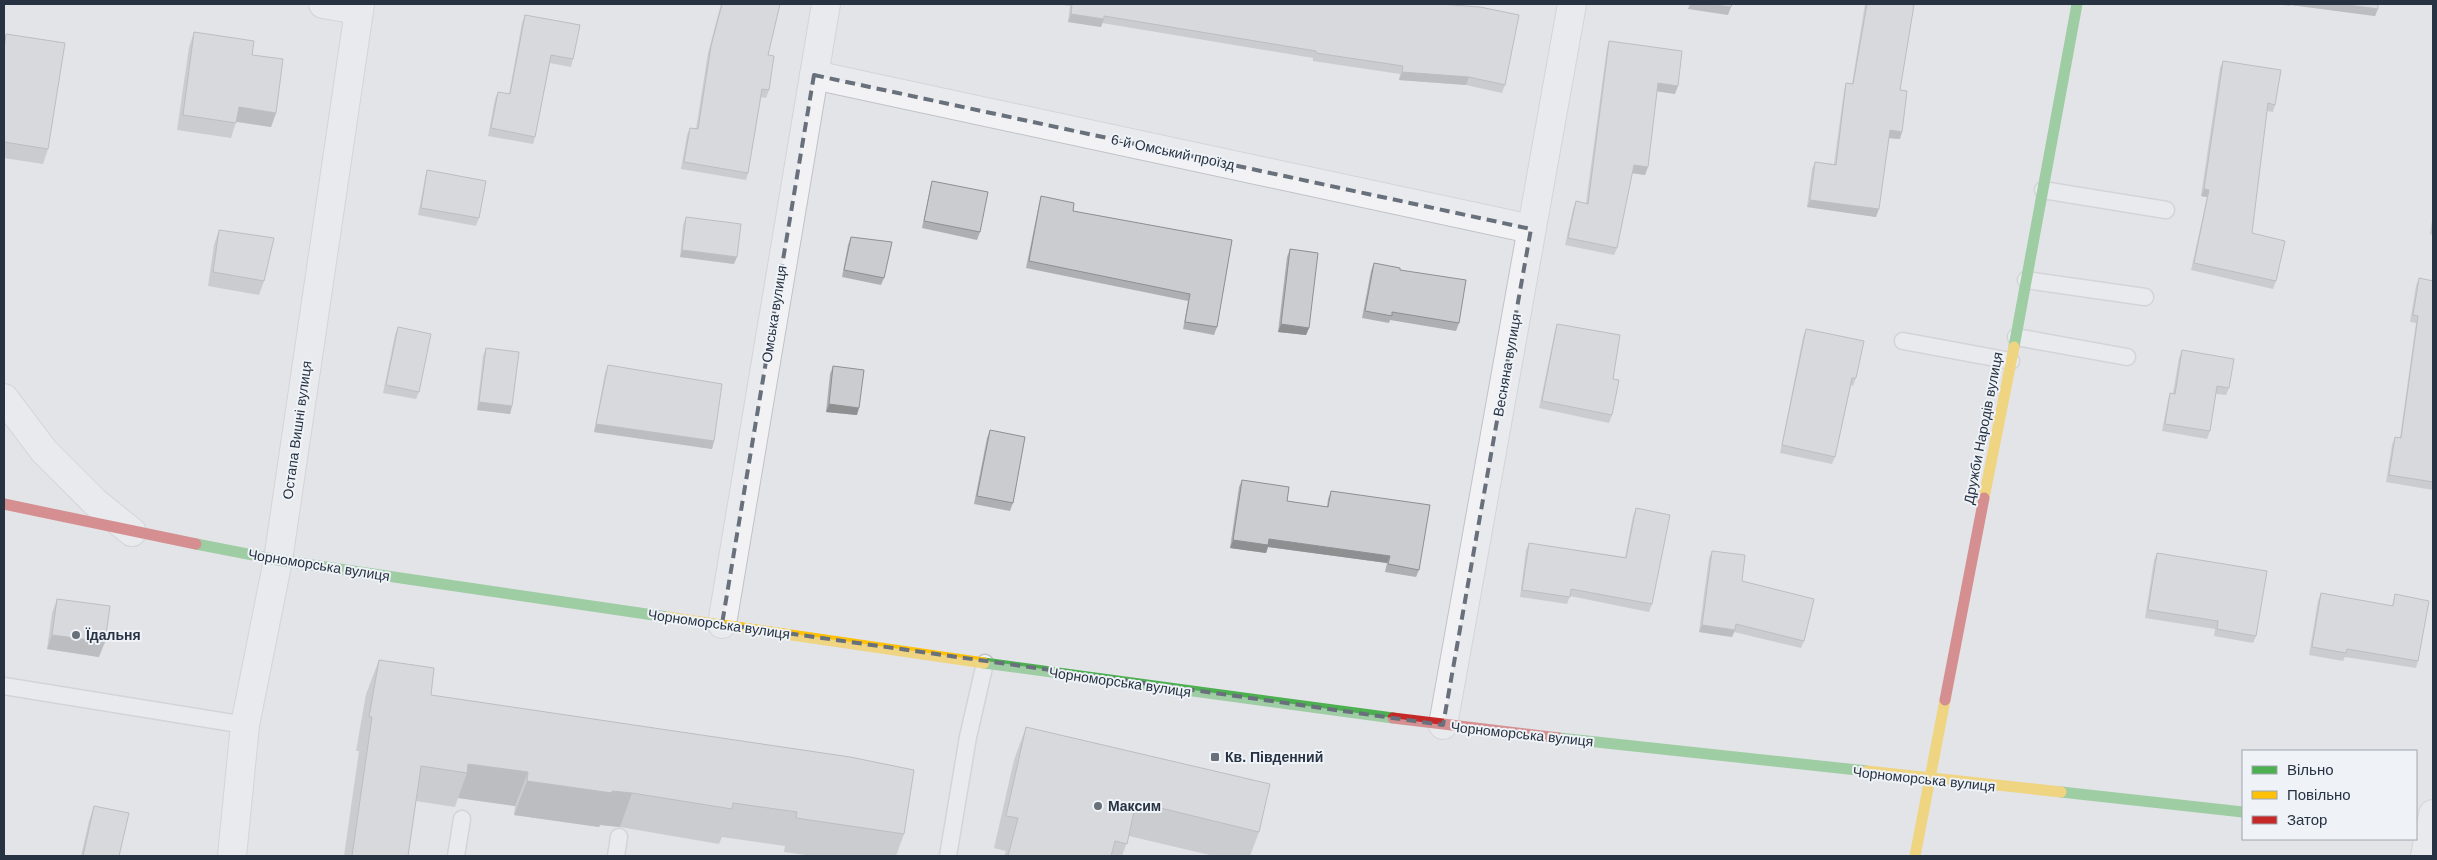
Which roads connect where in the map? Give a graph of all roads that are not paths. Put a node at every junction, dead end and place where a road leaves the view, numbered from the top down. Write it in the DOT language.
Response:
graph roads {
  1 [pos="323,4"];
  2 [pos="826,4"];
  3 [pos="1572,4"];
  4 [pos="2077,4"];
  5 [pos="359,7"];
  6 [pos="814,75"];
  7 [pos="2043,190"];
  8 [pos="2166,210"];
  9 [pos="1532,229"];
  10 [pos="2026,280"];
  11 [pos="2145,297"];
  12 [pos="2016,337"];
  13 [pos="1903,341"];
  14 [pos="2127,358"];
  15 [pos="2012,361"];
  16 [pos="4,398"];
  17 [pos="4,504"];
  18 [pos="132,532"];
  19 [pos="278,560"];
  20 [pos="722,624"];
  21 [pos="985,663"];
  22 [pos="4,686"];
  23 [pos="245,725"];
  24 [pos="1443,725"];
  25 [pos="1930,780"];
  26 [pos="2242,812"];
  27 [pos="2433,814"];
  28 [pos="462,819"];
  29 [pos="620,837"];
  30 [pos="2425,845"];
  31 [pos="232,856"];
  32 [pos="456,856"];
  33 [pos="616,856"];
  34 [pos="948,856"];
  35 [pos="1915,856"];
  1 -- 5 [label="street"];
  2 -- 6 [label="street, Омська вулиця"];
  3 -- 9 [label="street, Весняна вулиця"];
  4 -- 7 [label="street, Дружби Народів вулиця"];
  5 -- 19 [label="street, Остапа Вишні вулиця"];
  6 -- 9 [label="street, 6-й Омський проїзд"];
  6 -- 20 [label="street, Омська вулиця"];
  7 -- 8 [label="lane"];
  7 -- 10 [label="street, Дружби Народів вулиця"];
  9 -- 24 [label="street, Весняна вулиця"];
  10 -- 11 [label="lane"];
  10 -- 12 [label="street, Дружби Народів вулиця"];
  12 -- 14 [label="lane"];
  12 -- 15 [label="street, Дружби Народів вулиця"];
  13 -- 15 [label="lane"];
  15 -- 25 [label="street, Дружби Народів вулиця"];
  16 -- 18 [label="street"];
  17 -- 18 [label="street, Чорноморська вулиця"];
  18 -- 19 [label="street, Чорноморська вулиця"];
  19 -- 20 [label="street, Чорноморська вулиця"];
  19 -- 23 [label="street, Остапа Вишні вулиця"];
  20 -- 21 [label="street, Чорноморська вулиця"];
  21 -- 24 [label="street, Чорноморська вулиця"];
  21 -- 34 [label="lane"];
  22 -- 23 [label="lane"];
  23 -- 31 [label="street, Остапа Вишні вулиця"];
  24 -- 25 [label="street, Чорноморська вулиця"];
  25 -- 26 [label="street, Чорноморська вулиця"];
  25 -- 35 [label="street, Дружби Народів вулиця"];
  27 -- 30 [label="street"];
  28 -- 32 [label="lane"];
  29 -- 33 [label="lane"];
}
